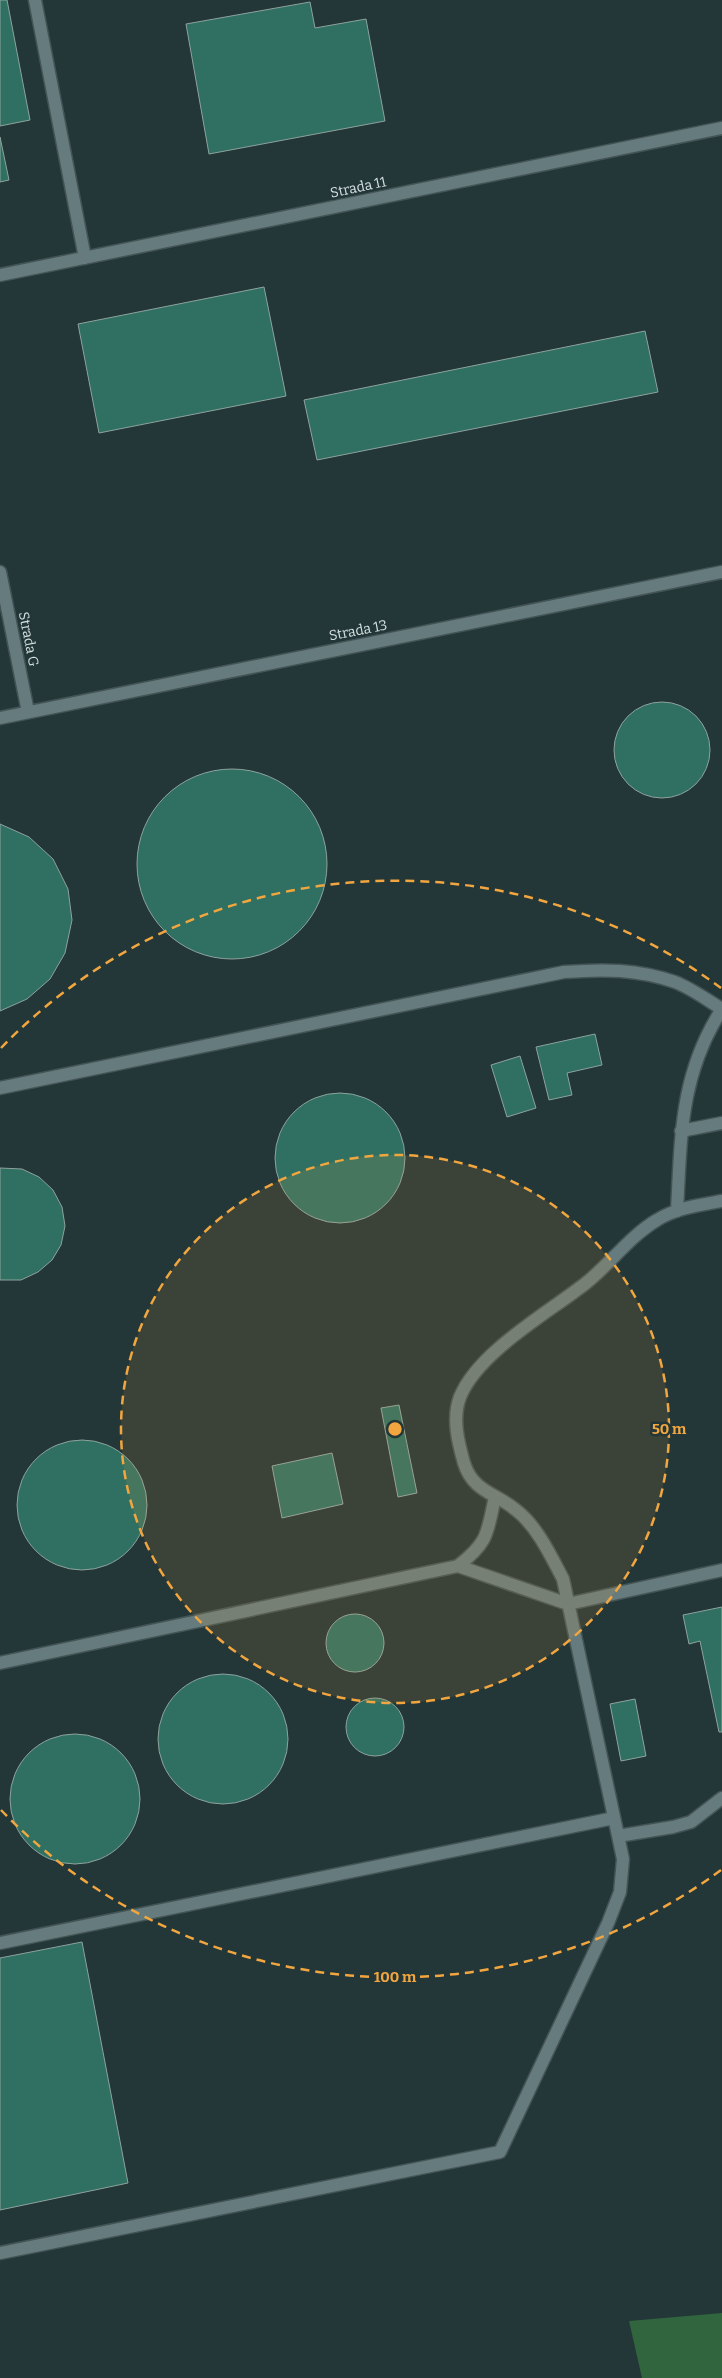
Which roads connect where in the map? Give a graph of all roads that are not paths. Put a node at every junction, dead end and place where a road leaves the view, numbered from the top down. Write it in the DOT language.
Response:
graph roads {
  1 [pos="35,0"];
  2 [pos="722,128"];
  3 [pos="85,258"];
  4 [pos="0,275"];
  5 [pos="0,572"];
  6 [pos="722,572"];
  7 [pos="28,712"];
  8 [pos="0,718"];
  9 [pos="0,1088"];
  10 [pos="722,1123"];
  11 [pos="681,1131"];
  12 [pos="722,1201"];
  13 [pos="678,1211"];
  14 [pos="495,1497"];
  15 [pos="458,1566"];
  16 [pos="722,1570"];
  17 [pos="568,1604"];
  18 [pos="0,1663"];
  19 [pos="722,1798"];
  20 [pos="614,1818"];
  21 [pos="618,1836"];
  22 [pos="0,1943"];
  23 [pos="0,2253"];
  1 -- 3 [label="lane"];
  2 -- 3 [label="lane, Strada 11"];
  3 -- 4 [label="lane, Strada 11"];
  5 -- 7 [label="lane, Strada G"];
  6 -- 7 [label="lane, Strada 13"];
  7 -- 8 [label="lane, Strada 13"];
  9 -- 11 [label="lane"];
  10 -- 11 [label="lane"];
  11 -- 13 [label="lane"];
  12 -- 13 [label="lane"];
  13 -- 14 [label="lane"];
  14 -- 15 [label="lane"];
  14 -- 17 [label="lane"];
  15 -- 17 [label="lane"];
  15 -- 18 [label="lane"];
  16 -- 17 [label="lane"];
  17 -- 20 [label="lane"];
  19 -- 21 [label="lane"];
  20 -- 21 [label="lane"];
  20 -- 22 [label="lane"];
  21 -- 23 [label="lane"];
}
